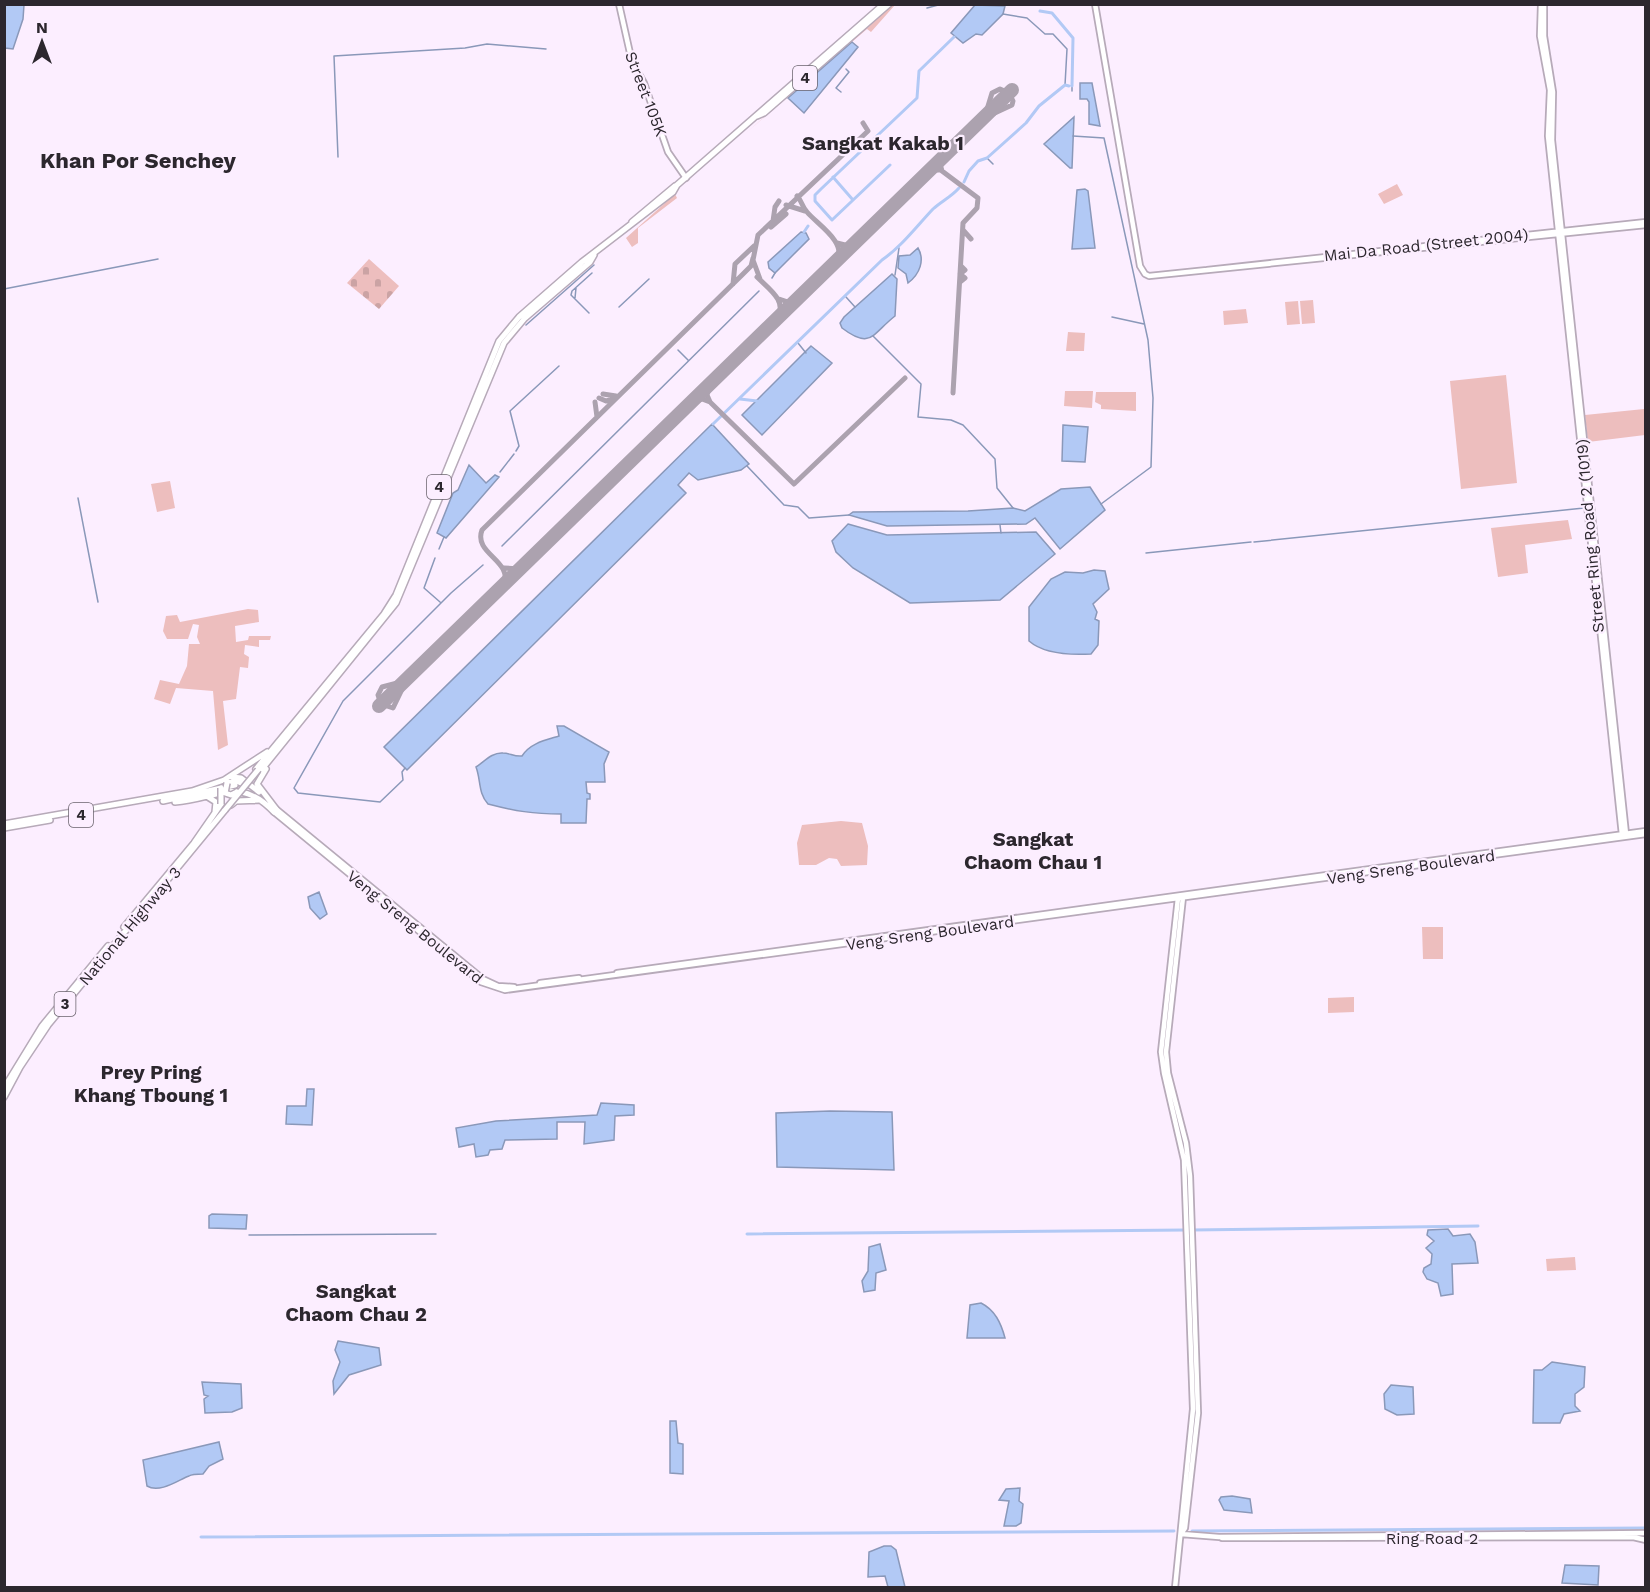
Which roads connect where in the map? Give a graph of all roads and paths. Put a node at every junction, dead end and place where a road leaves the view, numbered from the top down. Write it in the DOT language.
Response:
graph roads {
  1 [pos="619,4"];
  2 [pos="884,4"];
  3 [pos="890,4"];
  4 [pos="1095,4"];
  5 [pos="1543,4"];
  6 [pos="757,116"];
  7 [pos="686,178"];
  8 [pos="1646,224"];
  9 [pos="1560,233"];
  10 [pos="291,730"];
  11 [pos="273,747"];
  12 [pos="259,770"];
  13 [pos="227,781"];
  14 [pos="236,785"];
  15 [pos="237,792"];
  16 [pos="256,796"];
  17 [pos="203,797"];
  18 [pos="158,800"];
  19 [pos="264,802"];
  20 [pos="223,807"];
  21 [pos="275,810"];
  22 [pos="4,826"];
  23 [pos="1646,833"];
  24 [pos="1624,836"];
  25 [pos="201,837"];
  26 [pos="196,844"];
  27 [pos="1180,897"];
  28 [pos="4,1088"];
  29 [pos="4,1097"];
  30 [pos="1181,1534"];
  31 [pos="1422,1536"];
  32 [pos="1646,1536"];
  33 [pos="1175,1587"];
  1 -- 7 [label="main road, Street 105K"];
  2 -- 6 [label="highway, 4"];
  3 -- 6 [label="highway, 4"];
  4 -- 9 [label="main road, Mai Da Road (Street 2004)"];
  5 -- 9 [label="main road, Street Ring Road 2 (1019)"];
  6 -- 7 [label="highway, 4"];
  7 -- 10 [label="highway, 4"];
  8 -- 9 [label="main road, Mai Da Road (Street 2004)"];
  9 -- 24 [label="main road, Street Ring Road 2 (1019)"];
  10 -- 11 [label="highway"];
  10 -- 12 [label="highway"];
  10 -- 21 [label="highway"];
  11 -- 12 [label="highway"];
  11 -- 13 [label="highway"];
  12 -- 15 [label="highway, bridge"];
  12 -- 20 [label="highway, bridge"];
  13 -- 15 [label="highway, bridge"];
  13 -- 16 [label="highway"];
  13 -- 18 [label="highway"];
  13 -- 20 [label="highway, bridge"];
  13 -- 21 [label="highway"];
  14 -- 18 [label="highway"];
  15 -- 20 [label="highway, bridge"];
  16 -- 17 [label="highway"];
  16 -- 19 [label="highway"];
  17 -- 18 [label="highway"];
  17 -- 25 [label="highway"];
  18 -- 22 [label="highway, 4"];
  19 -- 21 [label="highway"];
  19 -- 25 [label="highway"];
  20 -- 25 [label="highway"];
  21 -- 27 [label="main road, Veng Sreng Boulevard"];
  23 -- 24 [label="main road, Veng Sreng Boulevard"];
  24 -- 27 [label="main road, Veng Sreng Boulevard"];
  25 -- 26 [label="highway"];
  26 -- 28 [label="highway, National Highway 3 / 3"];
  26 -- 29 [label="highway, National Highway 3 / 3"];
  27 -- 30 [label="main road"];
  30 -- 31 [label="main road, Ring Road 2"];
  30 -- 33 [label="main road"];
  31 -- 32 [label="main road, Ring Road 2"];
  31 -- 32 [label="main road, Ring Road 2"];
}
